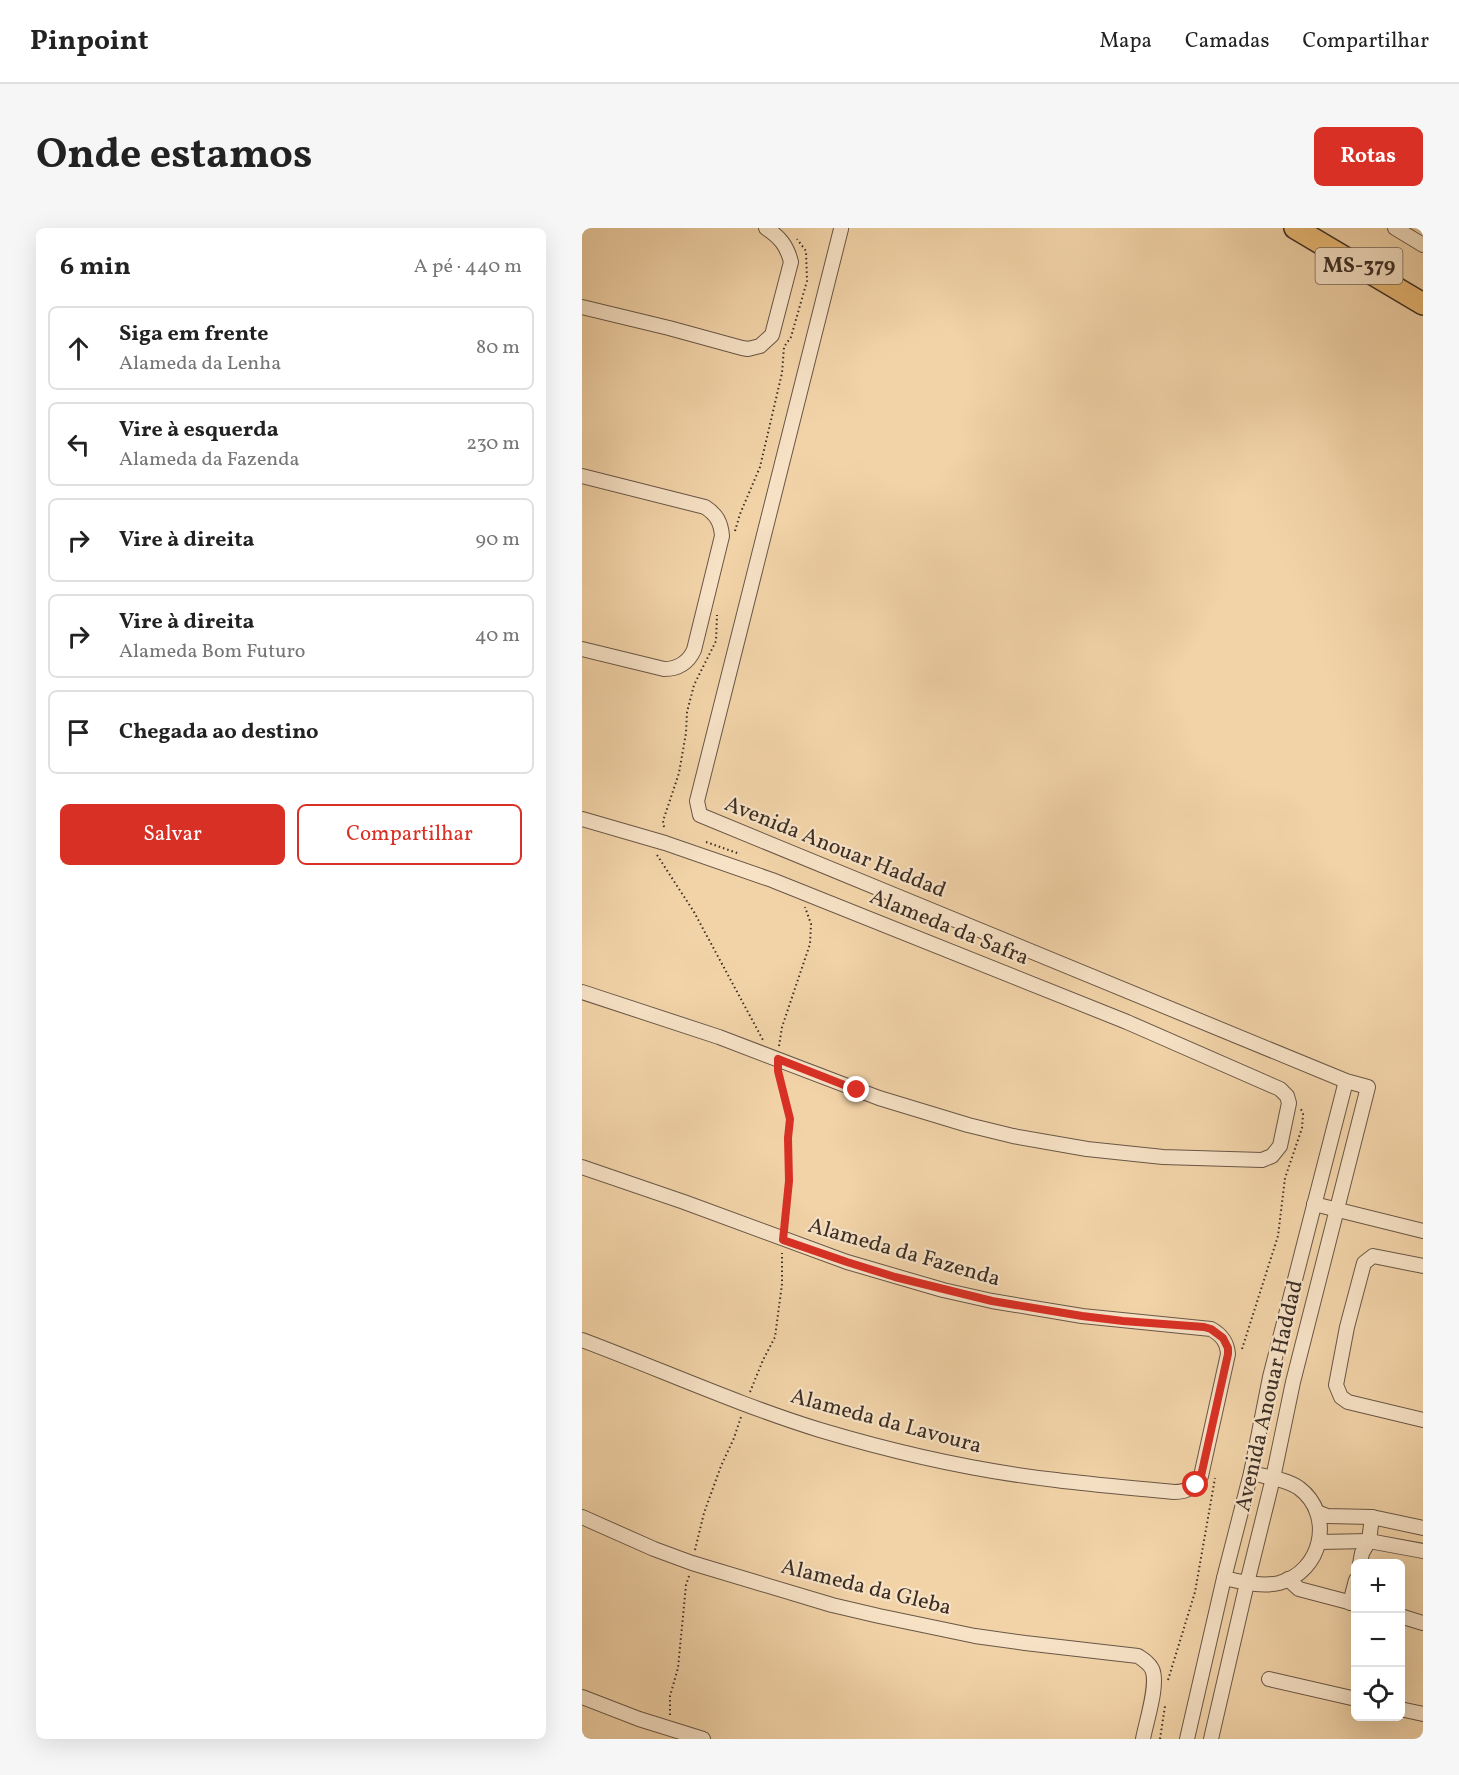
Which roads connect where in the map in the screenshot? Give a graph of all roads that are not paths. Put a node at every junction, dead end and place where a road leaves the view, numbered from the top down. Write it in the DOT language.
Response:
graph roads {
  1 [pos="766,228"];
  2 [pos="1295,228"];
  3 [pos="1395,228"];
  4 [pos="841,229"];
  5 [pos="1423,245"];
  6 [pos="1423,304"];
  7 [pos="582,307"];
  8 [pos="582,476"];
  9 [pos="582,649"];
  10 [pos="582,819"];
  11 [pos="582,992"];
  12 [pos="1346,1081"];
  13 [pos="582,1167"];
  14 [pos="1314,1204"];
  15 [pos="1337,1210"];
  16 [pos="1423,1231"];
  17 [pos="1423,1266"];
  18 [pos="582,1340"];
  19 [pos="1423,1420"];
  20 [pos="1251,1473"];
  21 [pos="1273,1478"];
  22 [pos="1192,1488"];
  23 [pos="1317,1512"];
  24 [pos="582,1517"];
  25 [pos="1372,1518"];
  26 [pos="1423,1528"];
  27 [pos="1369,1541"];
  28 [pos="1319,1542"];
  29 [pos="1423,1551"];
  30 [pos="1361,1559"];
  31 [pos="1224,1578"];
  32 [pos="1288,1580"];
  33 [pos="1247,1583"];
  34 [pos="1351,1603"];
  35 [pos="1405,1617"];
  36 [pos="1423,1623"];
  37 [pos="1269,1679"];
  38 [pos="582,1697"];
  39 [pos="1351,1698"];
  40 [pos="1405,1710"];
  41 [pos="1423,1714"];
  42 [pos="703,1739"];
  43 [pos="1143,1739"];
  44 [pos="1187,1739"];
  45 [pos="1211,1739"];
  1 -- 7 [label="street"];
  2 -- 6 [label="main road, MS-379"];
  3 -- 5 [label="street"];
  4 -- 12 [label="street, Avenida Anouar Haddad"];
  8 -- 9 [label="street"];
  10 -- 11 [label="street, Alameda da Safra"];
  12 -- 14 [label="street, Avenida Anouar Haddad"];
  12 -- 15 [label="street, Avenida Anouar Haddad"];
  13 -- 22 [label="street, Alameda da Fazenda"];
  14 -- 15 [label="street"];
  14 -- 20 [label="street, Avenida Anouar Haddad"];
  15 -- 16 [label="street"];
  15 -- 21 [label="street, Avenida Anouar Haddad"];
  17 -- 19 [label="street"];
  18 -- 22 [label="street, Alameda da Lavoura"];
  20 -- 21 [label="street"];
  20 -- 31 [label="street, Avenida Anouar Haddad"];
  21 -- 23 [label="street"];
  21 -- 33 [label="street, Avenida Anouar Haddad"];
  23 -- 25 [label="street"];
  23 -- 28 [label="street"];
  24 -- 43 [label="street, Alameda da Gleba"];
  25 -- 26 [label="street"];
  25 -- 27 [label="street"];
  27 -- 28 [label="street"];
  27 -- 29 [label="street"];
  27 -- 30 [label="street"];
  28 -- 32 [label="street"];
  31 -- 33 [label="street"];
  31 -- 44 [label="street, Avenida Anouar Haddad"];
  32 -- 33 [label="street"];
  32 -- 34 [label="street"];
  33 -- 45 [label="street, Avenida Anouar Haddad"];
  35 -- 36 [label="street"];
  37 -- 39 [label="street"];
  38 -- 42 [label="street"];
  40 -- 41 [label="street"];
}
